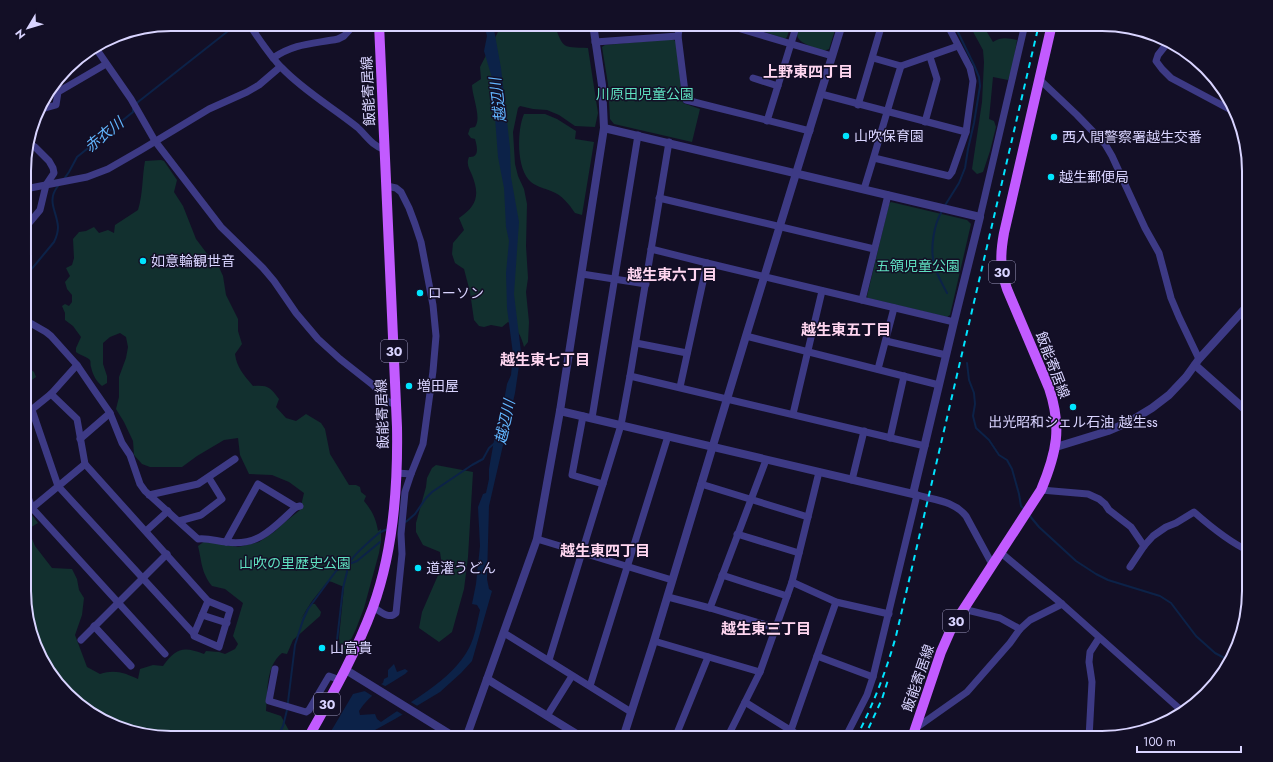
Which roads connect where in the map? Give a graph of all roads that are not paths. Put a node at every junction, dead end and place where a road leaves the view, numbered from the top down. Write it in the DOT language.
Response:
graph roads {
  1 [pos="254,31"];
  2 [pos="349,31"];
  3 [pos="379,31"];
  4 [pos="594,31"];
  5 [pos="679,31"];
  6 [pos="747,31"];
  7 [pos="795,31"];
  8 [pos="840,31"];
  9 [pos="880,31"];
  10 [pos="950,31"];
  11 [pos="1023,31"];
  12 [pos="1050,31"];
  13 [pos="678,36"];
  14 [pos="595,42"];
  15 [pos="790,44"];
  16 [pos="958,46"];
  17 [pos="1165,46"];
  18 [pos="98,52"];
  19 [pos="832,56"];
  20 [pos="930,57"];
  21 [pos="273,58"];
  22 [pos="873,58"];
  23 [pos="106,64"];
  24 [pos="901,66"];
  25 [pos="280,67"];
  26 [pos="753,78"];
  27 [pos="1039,79"];
  28 [pos="778,86"];
  29 [pos="821,94"];
  30 [pos="858,105"];
  31 [pos="47,108"];
  32 [pos="1227,108"];
  33 [pos="887,112"];
  34 [pos="767,121"];
  35 [pos="925,122"];
  36 [pos="604,128"];
  37 [pos="810,131"];
  38 [pos="966,132"];
  39 [pos="638,135"];
  40 [pos="155,141"];
  41 [pos="669,142"];
  42 [pos="34,145"];
  43 [pos="385,150"];
  44 [pos="874,158"];
  45 [pos="797,173"];
  46 [pos="46,185"];
  47 [pos="387,186"];
  48 [pos="31,188"];
  49 [pos="864,188"];
  50 [pos="888,195"];
  51 [pos="659,198"];
  52 [pos="980,217"];
  53 [pos="31,221"];
  54 [pos="780,227"];
  55 [pos="651,249"];
  56 [pos="874,249"];
  57 [pos="707,263"];
  58 [pos="582,274"];
  59 [pos="764,277"];
  60 [pos="615,279"];
  61 [pos="646,284"];
  62 [pos="822,291"];
  63 [pos="862,300"];
  64 [pos="894,308"];
  65 [pos="1242,312"];
  66 [pos="954,322"];
  67 [pos="31,323"];
  68 [pos="746,336"];
  69 [pos="886,341"];
  70 [pos="636,343"];
  71 [pos="808,352"];
  72 [pos="687,353"];
  73 [pos="946,355"];
  74 [pos="1197,362"];
  75 [pos="77,365"];
  76 [pos="878,369"];
  77 [pos="630,376"];
  78 [pos="904,376"];
  79 [pos="940,385"];
  80 [pos="680,387"];
  81 [pos="51,394"];
  82 [pos="728,399"];
  83 [pos="396,405"];
  84 [pos="1242,406"];
  85 [pos="32,410"];
  86 [pos="560,411"];
  87 [pos="110,413"];
  88 [pos="793,414"];
  89 [pos="583,416"];
  90 [pos="592,418"];
  91 [pos="621,425"];
  92 [pos="864,431"];
  93 [pos="668,436"];
  94 [pos="890,438"];
  95 [pos="80,439"];
  96 [pos="925,446"];
  97 [pos="1056,447"];
  98 [pos="713,448"];
  99 [pos="235,459"];
  100 [pos="766,460"];
  101 [pos="85,464"];
  102 [pos="819,472"];
  103 [pos="397,473"];
  104 [pos="411,474"];
  105 [pos="209,478"];
  106 [pos="852,480"];
  107 [pos="603,484"];
  108 [pos="702,484"];
  109 [pos="58,486"];
  110 [pos="1041,490"];
  111 [pos="149,495"];
  112 [pos="915,495"];
  113 [pos="750,499"];
  114 [pos="32,508"];
  115 [pos="168,511"];
  116 [pos="808,517"];
  117 [pos="179,522"];
  118 [pos="146,531"];
  119 [pos="737,534"];
  120 [pos="537,539"];
  121 [pos="226,542"];
  122 [pos="1144,546"];
  123 [pos="1242,548"];
  124 [pos="1000,552"];
  125 [pos="582,553"];
  126 [pos="799,553"];
  127 [pos="167,554"];
  128 [pos="992,564"];
  129 [pos="627,566"];
  130 [pos="1130,567"];
  131 [pos="722,575"];
  132 [pos="142,579"];
  133 [pos="672,580"];
  134 [pos="792,582"];
  135 [pos="787,596"];
  136 [pos="668,597"];
  137 [pos="208,601"];
  138 [pos="118,602"];
  139 [pos="836,602"];
  140 [pos="1062,604"];
  141 [pos="373,607"];
  142 [pos="710,608"];
  143 [pos="964,609"];
  144 [pos="889,614"];
  145 [pos="202,615"];
  146 [pos="226,623"];
  147 [pos="94,626"];
  148 [pos="776,628"];
  149 [pos="1020,629"];
  150 [pos="504,633"];
  151 [pos="194,634"];
  152 [pos="1099,638"];
  153 [pos="81,640"];
  154 [pos="654,641"];
  155 [pos="165,654"];
  156 [pos="817,656"];
  157 [pos="708,657"];
  158 [pos="549,660"];
  159 [pos="131,666"];
  160 [pos="275,669"];
  161 [pos="346,670"];
  162 [pos="760,672"];
  163 [pos="572,676"];
  164 [pos="873,677"];
  165 [pos="487,679"];
  166 [pos="340,680"];
  167 [pos="590,686"];
  168 [pos="745,702"];
  169 [pos="1179,708"];
  170 [pos="631,712"];
  171 [pos="547,716"];
  172 [pos="791,730"];
  173 [pos="312,731"];
  174 [pos="444,731"];
  175 [pos="468,731"];
  176 [pos="572,731"];
  177 [pos="625,731"];
  178 [pos="678,731"];
  179 [pos="730,731"];
  180 [pos="848,731"];
  181 [pos="915,731"];
  182 [pos="917,731"];
  183 [pos="1089,731"];
  1 -- 21 [label="street"];
  2 -- 21 [label="street"];
  3 -- 43 [label="main road, 飯能寄居線 / 30"];
  4 -- 14 [label="street"];
  5 -- 13 [label="street"];
  6 -- 15 [label="street"];
  7 -- 15 [label="street"];
  8 -- 19 [label="street"];
  9 -- 22 [label="street"];
  10 -- 16 [label="street"];
  11 -- 52 [label="street"];
  12 -- 27 [label="main road, 飯能寄居線 / 30"];
  13 -- 14 [label="street"];
  13 -- 34 [label="street"];
  14 -- 36 [label="street"];
  15 -- 19 [label="street"];
  15 -- 28 [label="street"];
  16 -- 20 [label="street"];
  16 -- 38 [label="street"];
  17 -- 32 [label="street"];
  18 -- 23 [label="street"];
  19 -- 29 [label="street"];
  20 -- 24 [label="street"];
  20 -- 35 [label="street"];
  21 -- 25 [label="street"];
  22 -- 24 [label="street"];
  22 -- 30 [label="street"];
  23 -- 31 [label="street"];
  23 -- 40 [label="street"];
  24 -- 33 [label="street"];
  25 -- 40 [label="street"];
  25 -- 43 [label="street"];
  26 -- 28 [label="street"];
  27 -- 74 [label="street"];
  27 -- 97 [label="main road, 飯能寄居線 / 30"];
  28 -- 34 [label="street"];
  29 -- 30 [label="street"];
  29 -- 37 [label="street"];
  30 -- 33 [label="street"];
  33 -- 35 [label="street"];
  33 -- 44 [label="street"];
  34 -- 37 [label="street"];
  35 -- 38 [label="street"];
  36 -- 39 [label="street"];
  36 -- 58 [label="street"];
  37 -- 45 [label="street"];
  38 -- 44 [label="street"];
  39 -- 41 [label="street"];
  39 -- 60 [label="street"];
  40 -- 46 [label="street"];
  40 -- 83 [label="street"];
  41 -- 45 [label="street"];
  41 -- 51 [label="street"];
  42 -- 46 [label="street"];
  43 -- 47 [label="main road, 飯能寄居線 / 30"];
  44 -- 49 [label="street"];
  45 -- 49 [label="street"];
  45 -- 54 [label="street"];
  46 -- 48 [label="street"];
  46 -- 53 [label="street"];
  47 -- 83 [label="main road, 飯能寄居線 / 30"];
  47 -- 104 [label="street"];
  49 -- 50 [label="street"];
  50 -- 52 [label="street"];
  50 -- 56 [label="street"];
  51 -- 54 [label="street"];
  51 -- 55 [label="street"];
  52 -- 66 [label="street"];
  54 -- 56 [label="street"];
  54 -- 59 [label="street"];
  55 -- 57 [label="street"];
  55 -- 61 [label="street"];
  56 -- 63 [label="street"];
  57 -- 59 [label="street"];
  57 -- 72 [label="street"];
  58 -- 60 [label="street"];
  58 -- 86 [label="street"];
  59 -- 62 [label="street"];
  59 -- 68 [label="street"];
  60 -- 61 [label="street"];
  60 -- 90 [label="street"];
  61 -- 70 [label="street"];
  62 -- 63 [label="street"];
  62 -- 71 [label="street"];
  63 -- 64 [label="street"];
  64 -- 66 [label="street"];
  64 -- 69 [label="street"];
  65 -- 74 [label="street"];
  66 -- 73 [label="street"];
  67 -- 75 [label="street"];
  68 -- 71 [label="street"];
  68 -- 82 [label="street"];
  69 -- 73 [label="street"];
  69 -- 76 [label="street"];
  70 -- 72 [label="street"];
  70 -- 77 [label="street"];
  71 -- 76 [label="street"];
  71 -- 88 [label="street"];
  72 -- 80 [label="street"];
  73 -- 79 [label="street"];
  74 -- 84 [label="street"];
  74 -- 97 [label="street"];
  75 -- 81 [label="street"];
  75 -- 87 [label="street"];
  76 -- 78 [label="street"];
  77 -- 80 [label="street"];
  77 -- 91 [label="street"];
  78 -- 79 [label="street"];
  78 -- 94 [label="street"];
  79 -- 96 [label="street"];
  80 -- 82 [label="street"];
  81 -- 85 [label="street"];
  81 -- 95 [label="street"];
  82 -- 88 [label="street"];
  82 -- 98 [label="street"];
  83 -- 103 [label="main road, 飯能寄居線 / 30"];
  85 -- 109 [label="street"];
  86 -- 89 [label="street"];
  86 -- 120 [label="street"];
  87 -- 95 [label="street"];
  87 -- 111 [label="street"];
  88 -- 92 [label="street"];
  89 -- 90 [label="street"];
  89 -- 107 [label="street"];
  90 -- 91 [label="street"];
  91 -- 93 [label="street"];
  91 -- 107 [label="street"];
  92 -- 94 [label="street"];
  92 -- 106 [label="street"];
  93 -- 98 [label="street"];
  93 -- 129 [label="street"];
  94 -- 96 [label="street"];
  95 -- 101 [label="street"];
  96 -- 112 [label="street"];
  97 -- 110 [label="main road, 飯能寄居線 / 30"];
  98 -- 100 [label="street"];
  98 -- 108 [label="street"];
  99 -- 105 [label="street"];
  100 -- 102 [label="street"];
  100 -- 113 [label="street"];
  101 -- 109 [label="street"];
  101 -- 118 [label="street"];
  102 -- 106 [label="street"];
  102 -- 116 [label="street"];
  103 -- 104 [label="street"];
  103 -- 141 [label="main road, 飯能寄居線 / 30"];
  104 -- 141 [label="street"];
  105 -- 111 [label="street"];
  105 -- 117 [label="street"];
  106 -- 112 [label="street"];
  107 -- 125 [label="street"];
  108 -- 113 [label="street"];
  108 -- 133 [label="street"];
  109 -- 114 [label="street"];
  109 -- 132 [label="street"];
  110 -- 122 [label="street"];
  110 -- 124 [label="main road, 飯能寄居線 / 30"];
  111 -- 115 [label="street"];
  112 -- 128 [label="street"];
  112 -- 144 [label="street"];
  113 -- 116 [label="street"];
  113 -- 119 [label="street"];
  114 -- 138 [label="street"];
  115 -- 117 [label="street"];
  115 -- 118 [label="street"];
  116 -- 126 [label="street"];
  117 -- 121 [label="street"];
  118 -- 127 [label="street"];
  119 -- 126 [label="street"];
  119 -- 131 [label="street"];
  120 -- 125 [label="street"];
  120 -- 150 [label="street"];
  121 -- 121 [label="street"];
  122 -- 123 [label="street"];
  122 -- 130 [label="street"];
  124 -- 128 [label="main road, 飯能寄居線 / 30"];
  124 -- 140 [label="street"];
  125 -- 129 [label="street"];
  125 -- 158 [label="street"];
  126 -- 134 [label="street"];
  127 -- 132 [label="street"];
  127 -- 137 [label="street"];
  128 -- 143 [label="main road, 飯能寄居線 / 30"];
  129 -- 133 [label="street"];
  129 -- 167 [label="street"];
  131 -- 135 [label="street"];
  131 -- 142 [label="street"];
  132 -- 138 [label="street"];
  132 -- 151 [label="street"];
  133 -- 136 [label="street"];
  134 -- 135 [label="street"];
  134 -- 139 [label="street"];
  135 -- 148 [label="street"];
  136 -- 142 [label="street"];
  136 -- 154 [label="street"];
  137 -- 145 [label="street"];
  137 -- 146 [label="street"];
  138 -- 147 [label="street"];
  138 -- 155 [label="street"];
  139 -- 144 [label="street"];
  139 -- 156 [label="street"];
  140 -- 149 [label="street"];
  140 -- 152 [label="street"];
  141 -- 161 [label="main road, 飯能寄居線 / 30"];
  142 -- 148 [label="street"];
  143 -- 149 [label="street"];
  143 -- 181 [label="main road, 飯能寄居線 / 30"];
  144 -- 164 [label="street"];
  145 -- 146 [label="street"];
  145 -- 151 [label="street"];
  146 -- 151 [label="street"];
  147 -- 153 [label="street"];
  147 -- 159 [label="street"];
  148 -- 162 [label="street"];
  149 -- 182 [label="street"];
  150 -- 158 [label="street"];
  150 -- 165 [label="street"];
  152 -- 169 [label="street"];
  152 -- 183 [label="street"];
  154 -- 157 [label="street"];
  154 -- 170 [label="street"];
  156 -- 164 [label="street"];
  156 -- 172 [label="street"];
  157 -- 162 [label="street"];
  157 -- 178 [label="street"];
  158 -- 163 [label="street"];
  160 -- 166 [label="street"];
  161 -- 166 [label="main road, 飯能寄居線 / 30"];
  161 -- 174 [label="street"];
  162 -- 168 [label="street"];
  163 -- 167 [label="street"];
  163 -- 171 [label="street"];
  164 -- 180 [label="street"];
  165 -- 171 [label="street"];
  165 -- 175 [label="street"];
  166 -- 173 [label="main road, 飯能寄居線 / 30"];
  167 -- 170 [label="street"];
  168 -- 172 [label="street"];
  168 -- 179 [label="street"];
  170 -- 177 [label="street"];
  171 -- 176 [label="street"];
}
